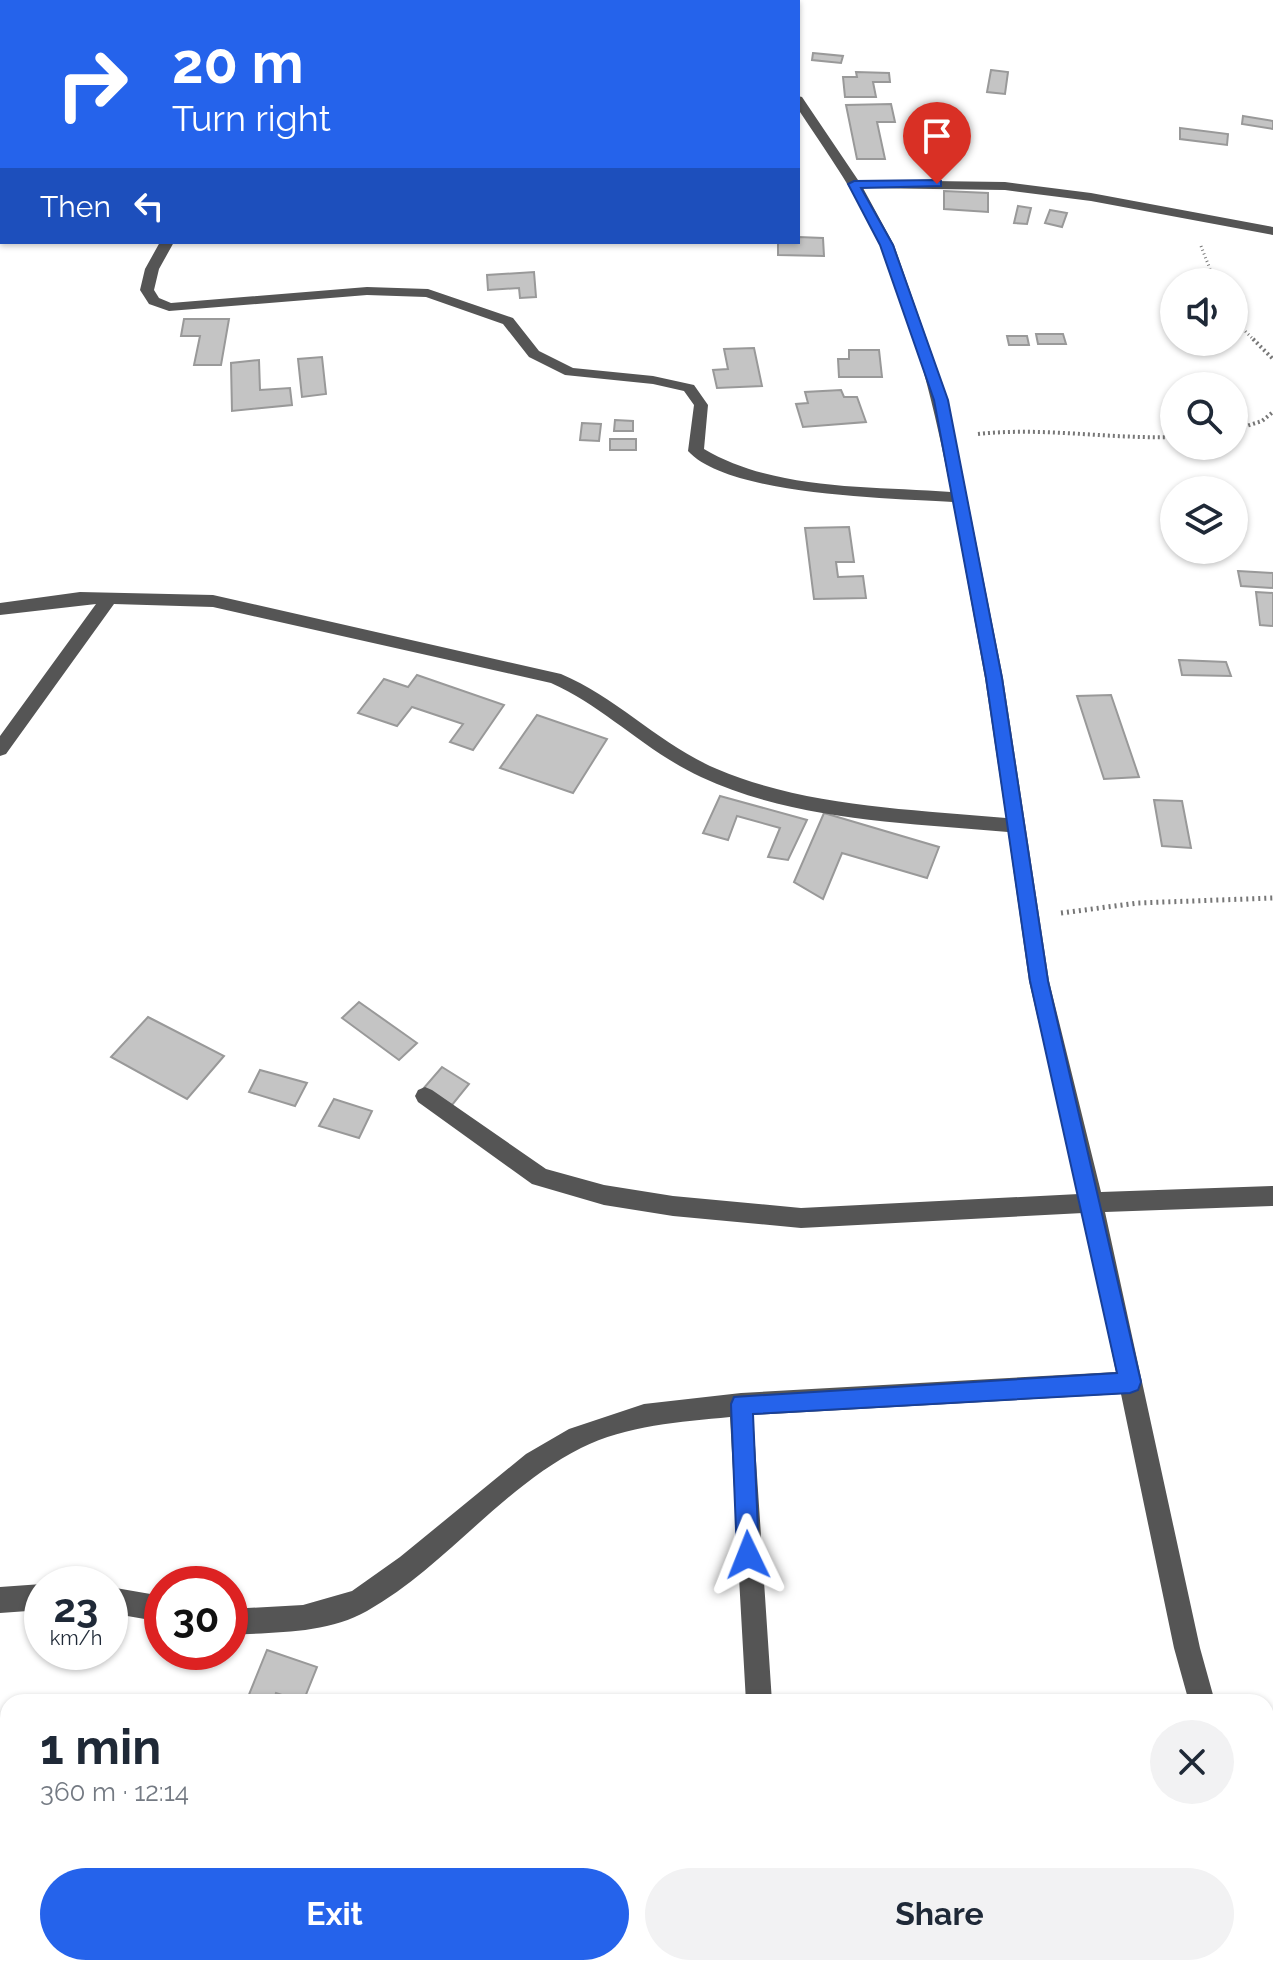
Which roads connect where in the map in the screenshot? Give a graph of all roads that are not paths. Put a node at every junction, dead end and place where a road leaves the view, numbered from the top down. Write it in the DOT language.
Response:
graph roads {
  1 [pos="800,106"];
  2 [pos="807,128"];
  3 [pos="854,184"];
  4 [pos="1273,231"];
  5 [pos="166,244"];
  6 [pos="961,498"];
  7 [pos="109,599"];
  8 [pos="0,609"];
  9 [pos="0,749"];
  10 [pos="1015,826"];
  11 [pos="425,1096"];
  12 [pos="1273,1196"];
  13 [pos="1092,1202"];
  14 [pos="1130,1382"];
  15 [pos="741,1404"];
  16 [pos="24,1598"];
  17 [pos="0,1600"];
  18 [pos="248,1621"];
  19 [pos="759,1694"];
  20 [pos="1200,1694"];
  1 -- 2 [label="street"];
  2 -- 3 [label="street"];
  3 -- 4 [label="street"];
  3 -- 6 [label="street"];
  5 -- 6 [label="street"];
  6 -- 10 [label="street"];
  7 -- 8 [label="street"];
  7 -- 9 [label="street"];
  7 -- 10 [label="street"];
  10 -- 13 [label="street"];
  11 -- 13 [label="street"];
  12 -- 13 [label="street"];
  13 -- 14 [label="street"];
  14 -- 15 [label="street"];
  14 -- 20 [label="street"];
  15 -- 18 [label="street"];
  15 -- 19 [label="street"];
  16 -- 17 [label="street"];
}
